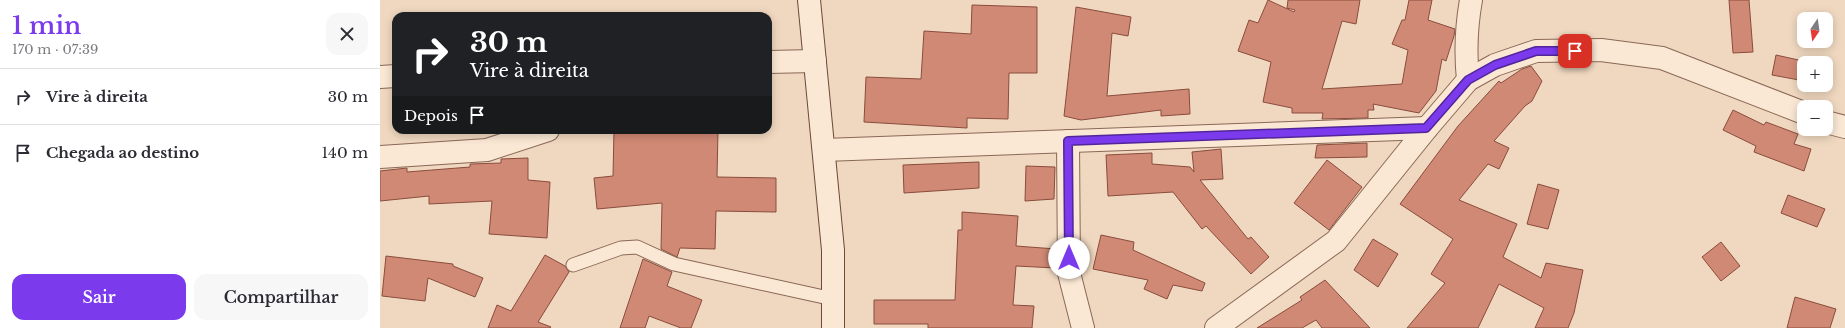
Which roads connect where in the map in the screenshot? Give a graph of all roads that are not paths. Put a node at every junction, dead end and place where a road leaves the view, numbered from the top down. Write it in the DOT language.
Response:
graph roads {
  1 [pos="809,0"];
  2 [pos="1471,0"];
  3 [pos="815,61"];
  4 [pos="772,62"];
  5 [pos="392,76"];
  6 [pos="380,77"];
  7 [pos="1468,80"];
  8 [pos="1797,110"];
  9 [pos="1833,124"];
  10 [pos="1845,127"];
  11 [pos="1426,128"];
  12 [pos="536,134"];
  13 [pos="1068,141"];
  14 [pos="824,150"];
  15 [pos="380,157"];
  16 [pos="573,264"];
  17 [pos="833,299"];
  18 [pos="833,328"];
  19 [pos="1083,328"];
  20 [pos="1216,328"];
  1 -- 3 [label="street"];
  2 -- 7 [label="street"];
  3 -- 4 [label="street"];
  3 -- 14 [label="street"];
  5 -- 6 [label="street"];
  7 -- 8 [label="street"];
  7 -- 11 [label="street"];
  9 -- 10 [label="street"];
  11 -- 13 [label="street"];
  11 -- 20 [label="street"];
  12 -- 15 [label="street"];
  13 -- 14 [label="street"];
  13 -- 19 [label="street"];
  14 -- 17 [label="street"];
  16 -- 17 [label="lane"];
  17 -- 18 [label="street"];
}
